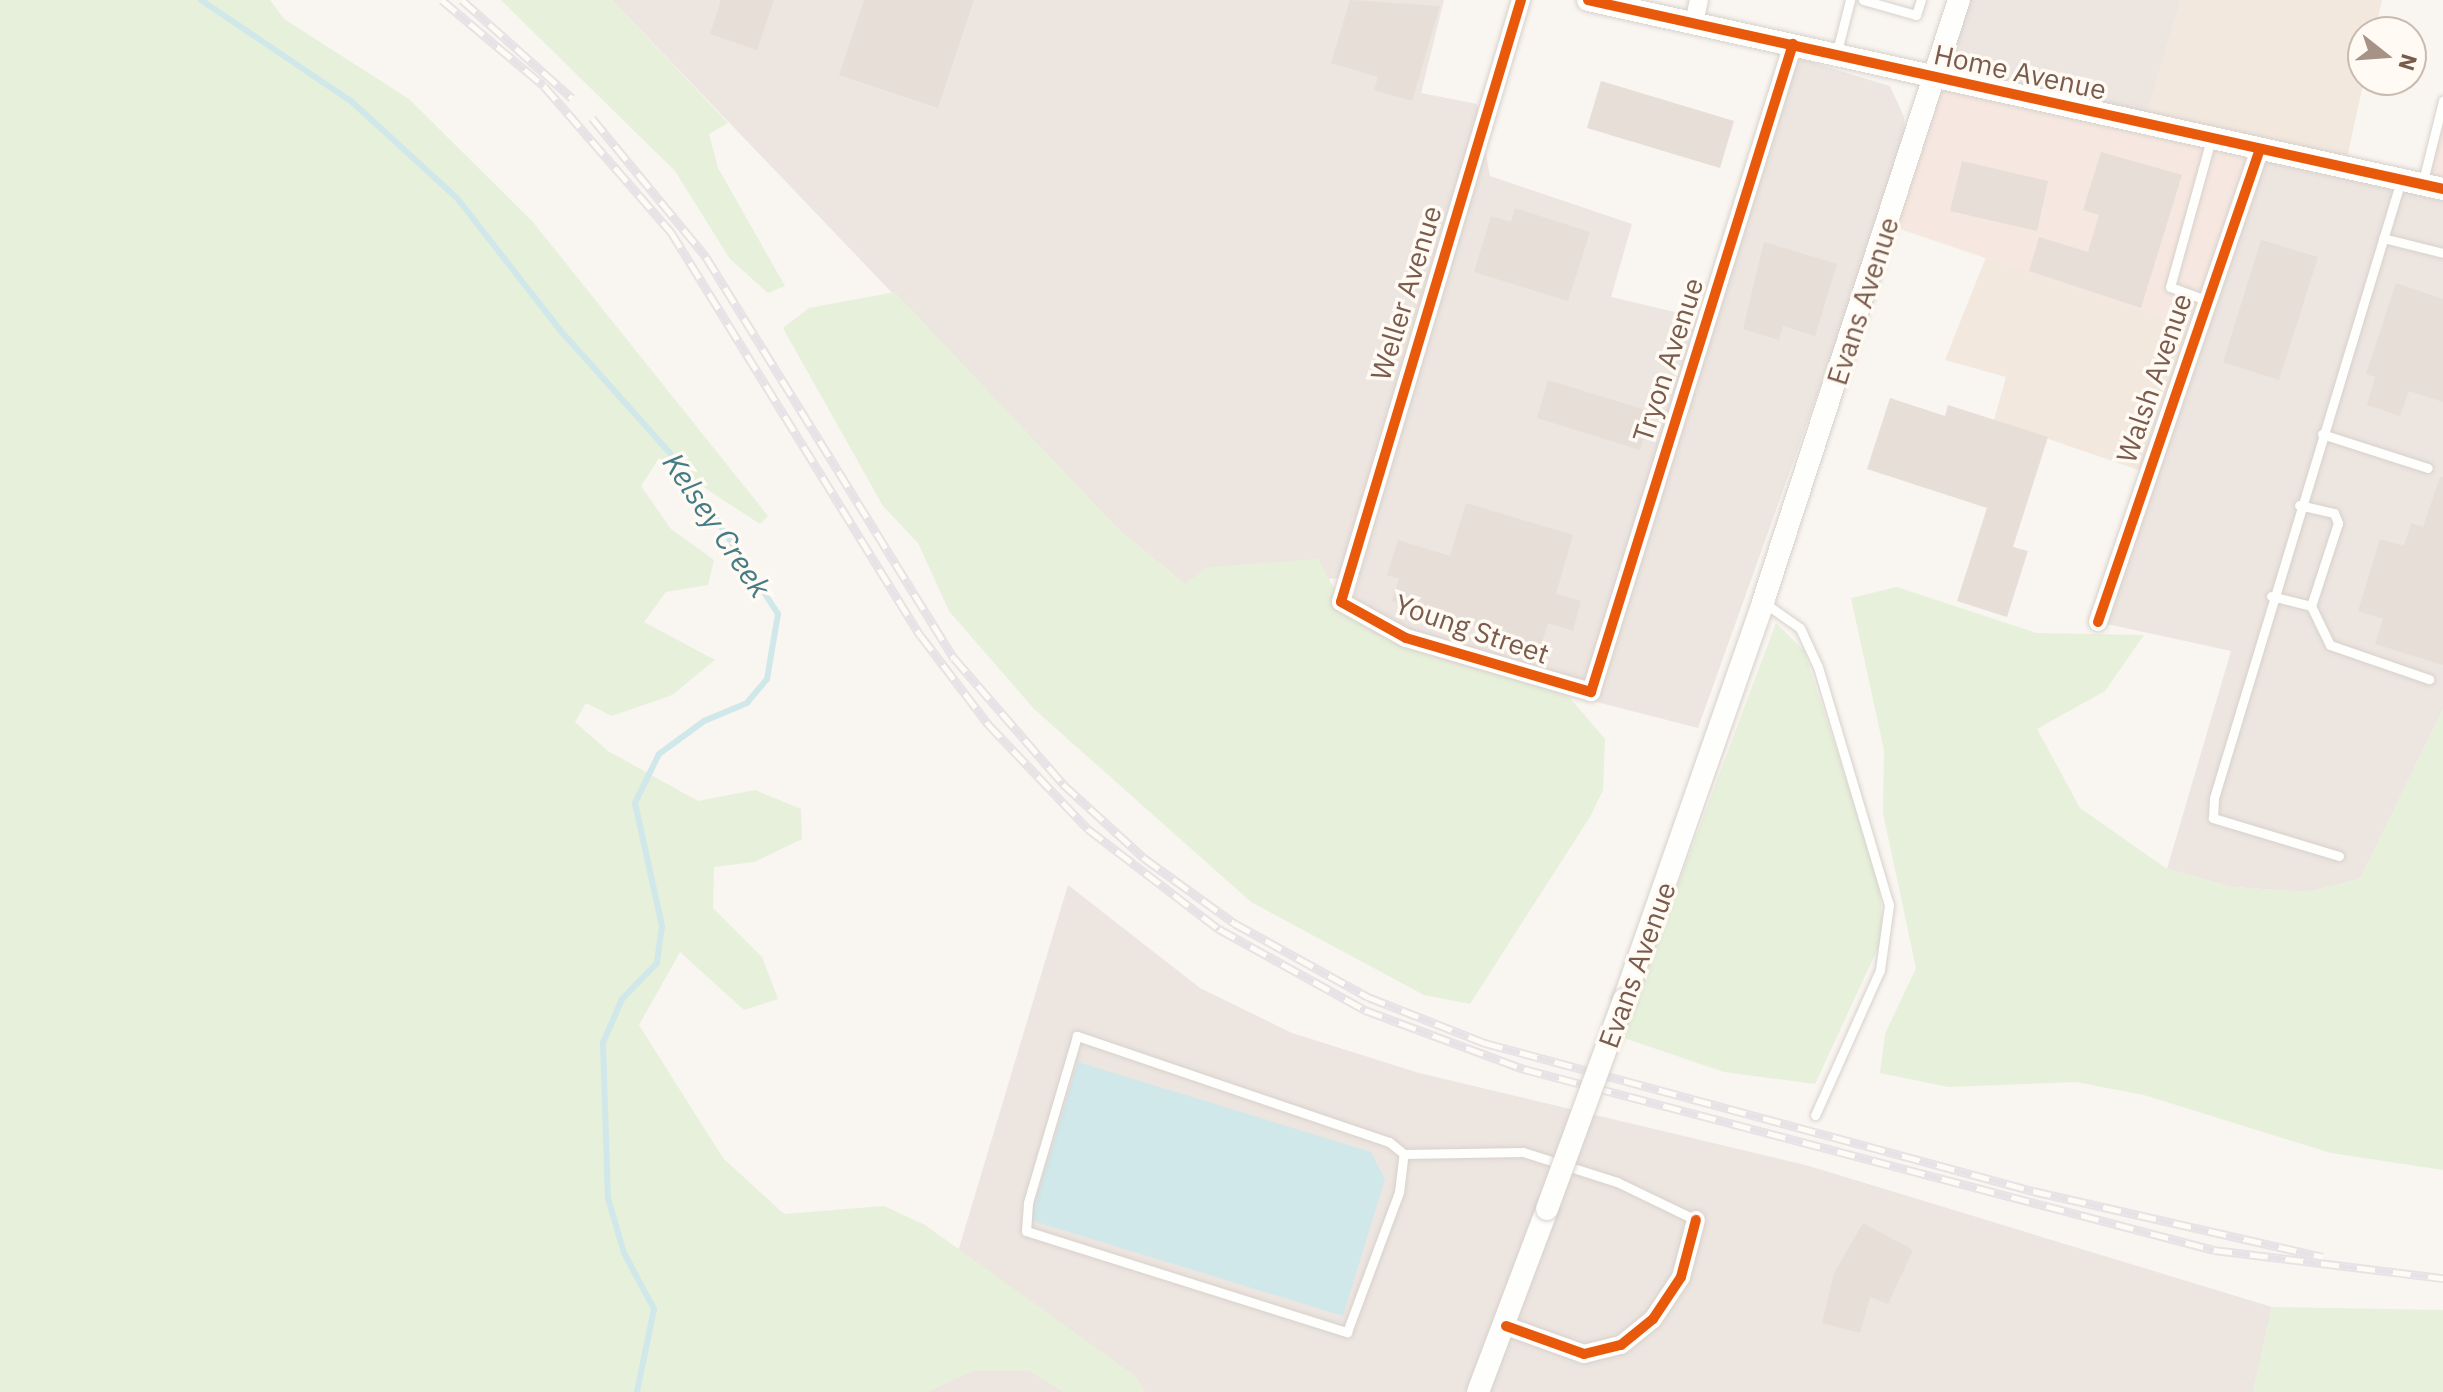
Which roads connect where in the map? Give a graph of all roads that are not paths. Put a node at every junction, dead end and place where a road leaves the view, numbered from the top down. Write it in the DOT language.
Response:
graph roads {
  1 [pos="1521,0"];
  2 [pos="1588,0"];
  3 [pos="1699,0"];
  4 [pos="1850,0"];
  5 [pos="1863,0"];
  6 [pos="1921,0"];
  7 [pos="1959,0"];
  8 [pos="1694,23"];
  9 [pos="1793,44"];
  10 [pos="1836,55"];
  11 [pos="1934,78"];
  12 [pos="2443,101"];
  13 [pos="2211,139"];
  14 [pos="2259,151"];
  15 [pos="2422,185"];
  16 [pos="2383,238"];
  17 [pos="2443,253"];
  18 [pos="2206,300"];
  19 [pos="2322,434"];
  20 [pos="2428,468"];
  21 [pos="2299,505"];
  22 [pos="2271,596"];
  23 [pos="1341,602"];
  24 [pos="1763,602"];
  25 [pos="2311,606"];
  26 [pos="2098,622"];
  27 [pos="2429,679"];
  28 [pos="1591,692"];
  29 [pos="2339,856"];
  30 [pos="1815,1115"];
  31 [pos="1404,1154"];
  32 [pos="1696,1220"];
  33 [pos="1506,1326"];
  34 [pos="1478,1392"];
  1 -- 23 [label="street, Weller Avenue"];
  2 -- 8 [label="street, Home Avenue"];
  3 -- 8 [label="street"];
  4 -- 10 [label="lane"];
  5 -- 6 [label="lane"];
  7 -- 11 [label="street, Evans Avenue"];
  8 -- 9 [label="street, Home Avenue"];
  9 -- 10 [label="street, Home Avenue"];
  9 -- 28 [label="street, Tryon Avenue"];
  10 -- 11 [label="street, Home Avenue"];
  11 -- 13 [label="street, Home Avenue"];
  11 -- 24 [label="street, Evans Avenue"];
  12 -- 15 [label="lane"];
  13 -- 14 [label="street, Home Avenue"];
  13 -- 18 [label="lane"];
  14 -- 15 [label="street, Home Avenue"];
  14 -- 18 [label="street, Walsh Avenue"];
  15 -- 16 [label="lane"];
  16 -- 17 [label="lane"];
  16 -- 19 [label="lane"];
  18 -- 26 [label="street, Walsh Avenue"];
  19 -- 20 [label="lane"];
  19 -- 21 [label="lane"];
  21 -- 22 [label="lane"];
  21 -- 25 [label="lane"];
  22 -- 25 [label="lane"];
  22 -- 29 [label="lane"];
  23 -- 28 [label="street, Young Street"];
  24 -- 30 [label="lane"];
  24 -- 33 [label="street, Evans Avenue, bridge"];
  25 -- 27 [label="lane"];
  31 -- 31 [label="lane"];
  31 -- 32 [label="lane"];
  32 -- 33 [label="street"];
  33 -- 34 [label="street, Evans Avenue"];
}
